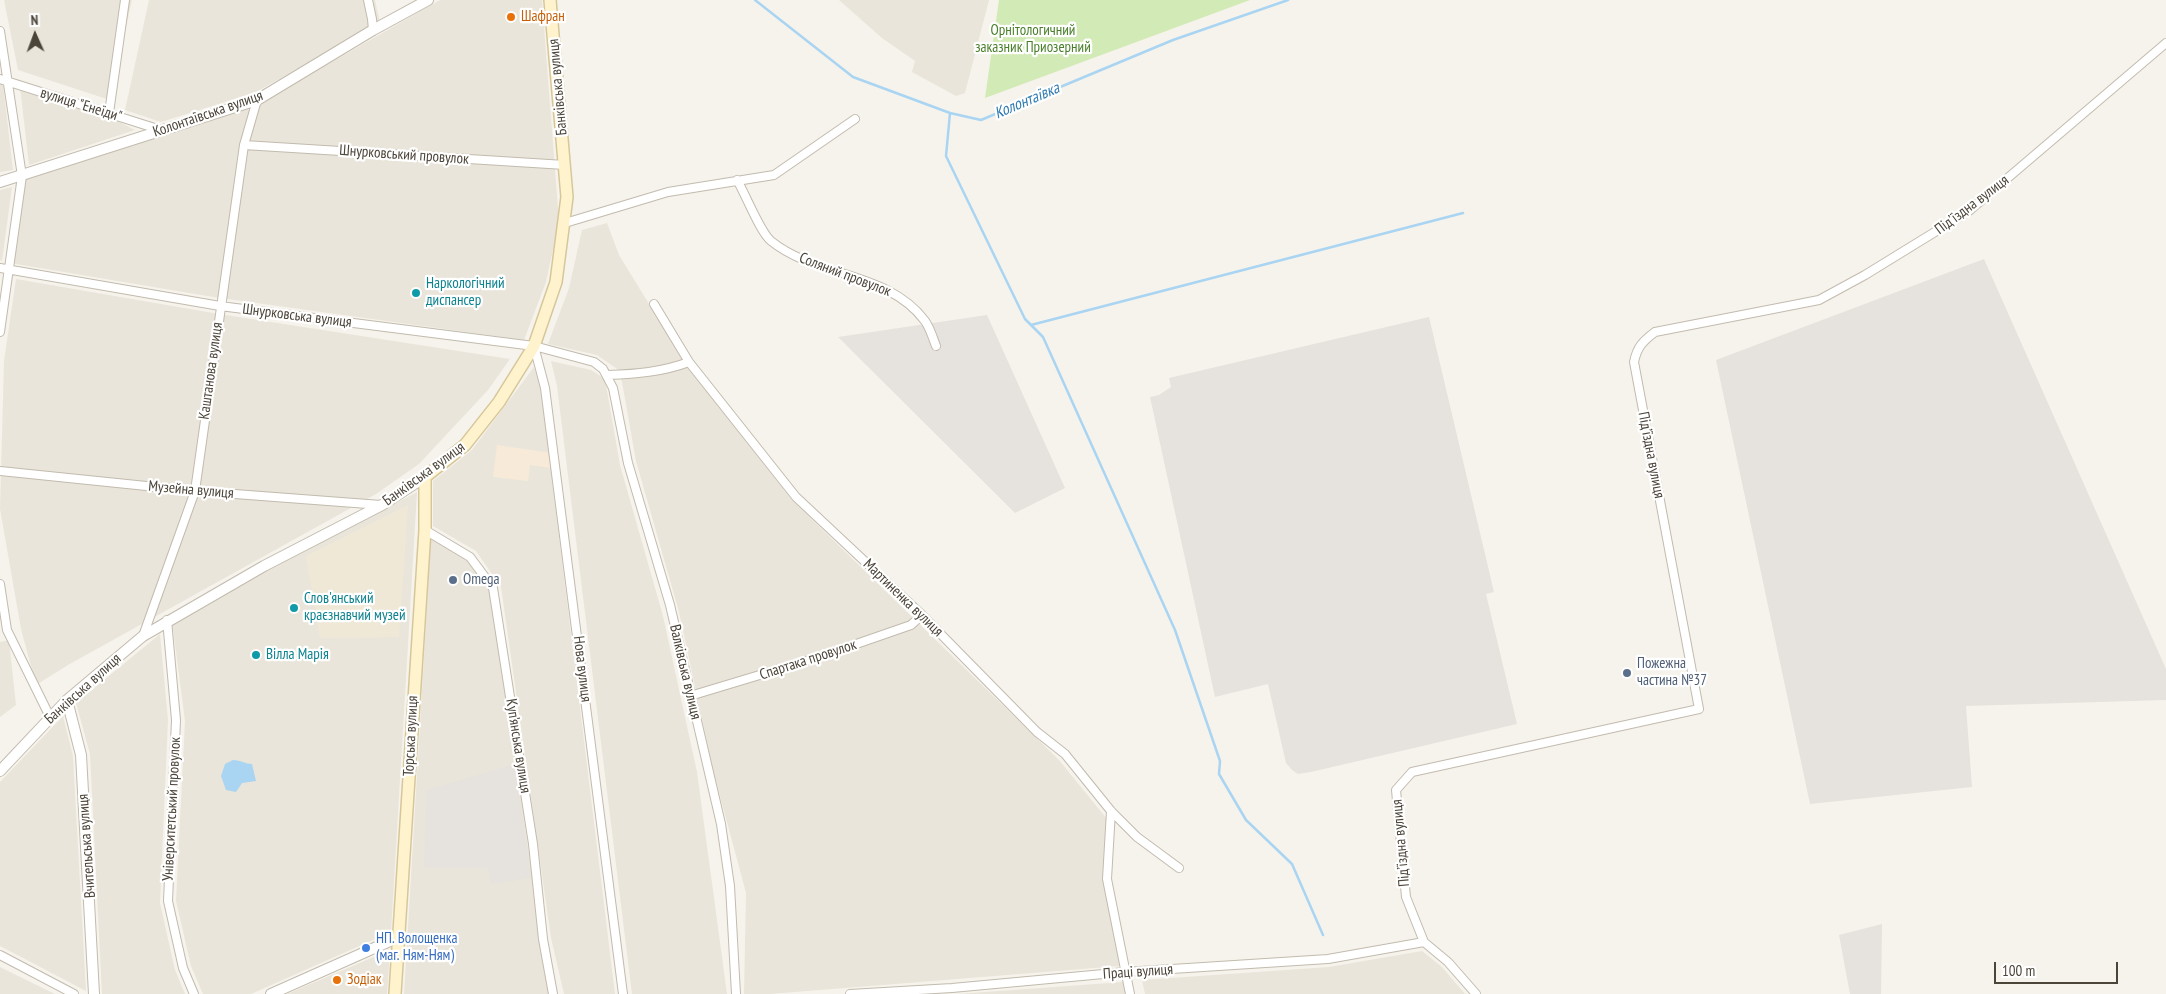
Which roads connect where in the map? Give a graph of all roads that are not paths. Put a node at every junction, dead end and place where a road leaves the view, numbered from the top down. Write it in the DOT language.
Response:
graph roads {
  1 [pos="125,0"];
  2 [pos="368,0"];
  3 [pos="428,0"];
  4 [pos="550,0"];
  5 [pos="373,30"];
  6 [pos="0,31"];
  7 [pos="2166,43"];
  8 [pos="0,79"];
  9 [pos="8,82"];
  10 [pos="257,100"];
  11 [pos="110,113"];
  12 [pos="855,119"];
  13 [pos="161,130"];
  14 [pos="244,145"];
  15 [pos="565,165"];
  16 [pos="22,176"];
  17 [pos="737,180"];
  18 [pos="0,182"];
  19 [pos="565,223"];
  20 [pos="0,268"];
  21 [pos="9,270"];
  22 [pos="654,304"];
  23 [pos="220,306"];
  24 [pos="0,332"];
  25 [pos="534,346"];
  26 [pos="936,346"];
  27 [pos="689,362"];
  28 [pos="608,375"];
  29 [pos="0,471"];
  30 [pos="424,477"];
  31 [pos="195,491"];
  32 [pos="382,505"];
  33 [pos="425,530"];
  34 [pos="0,584"];
  35 [pos="922,616"];
  36 [pos="167,620"];
  37 [pos="143,636"];
  38 [pos="690,696"];
  39 [pos="67,700"];
  40 [pos="50,717"];
  41 [pos="0,771"];
  42 [pos="1111,811"];
  43 [pos="1179,868"];
  44 [pos="398,938"];
  45 [pos="1424,942"];
  46 [pos="0,956"];
  47 [pos="1125,972"];
  48 [pos="74,994"];
  49 [pos="94,994"];
  50 [pos="194,994"];
  51 [pos="271,994"];
  52 [pos="395,994"];
  53 [pos="554,994"];
  54 [pos="623,994"];
  55 [pos="736,994"];
  56 [pos="850,994"];
  57 [pos="1130,994"];
  58 [pos="1476,994"];
  1 -- 11 [label="street"];
  2 -- 5 [label="street"];
  3 -- 5 [label="street, Колонтаївська вулиця"];
  4 -- 15 [label="main road, Банківська вулиця"];
  5 -- 10 [label="street, Колонтаївська вулиця"];
  6 -- 9 [label="street"];
  7 -- 45 [label="street, Під’їздна вулиця"];
  8 -- 9 [label="street, вулиця \"Енеїди\""];
  9 -- 11 [label="street, вулиця \"Енеїди\""];
  9 -- 16 [label="street"];
  10 -- 13 [label="street, Колонтаївська вулиця"];
  10 -- 14 [label="street, Каштанова вулиця"];
  11 -- 13 [label="street, вулиця \"Енеїди\""];
  12 -- 17 [label="street"];
  13 -- 16 [label="street, Колонтаївська вулиця"];
  14 -- 15 [label="street, Шнурковський провулок"];
  14 -- 23 [label="street, Каштанова вулиця"];
  15 -- 19 [label="main road, Банківська вулиця"];
  16 -- 18 [label="street, Колонтаївська вулиця"];
  16 -- 21 [label="street"];
  17 -- 19 [label="street"];
  17 -- 26 [label="street, Соляний провулок"];
  19 -- 25 [label="main road, Банківська вулиця"];
  20 -- 21 [label="street, Шнурковська вулиця"];
  21 -- 23 [label="street, Шнурковська вулиця"];
  21 -- 24 [label="street"];
  22 -- 27 [label="street, Мартиненка вулиця"];
  23 -- 25 [label="street, Шнурковська вулиця"];
  23 -- 31 [label="street, Каштанова вулиця"];
  25 -- 28 [label="street, Шнурковська вулиця"];
  25 -- 30 [label="main road, Банківська вулиця"];
  25 -- 54 [label="street, Нова вулиця"];
  27 -- 28 [label="street"];
  27 -- 35 [label="street, Мартиненка вулиця"];
  28 -- 38 [label="street, Валківська вулиця"];
  29 -- 31 [label="street, Музейна вулиця"];
  30 -- 32 [label="street, Банківська вулиця"];
  30 -- 33 [label="main road, Торська вулиця"];
  31 -- 32 [label="street, Музейна вулиця"];
  31 -- 37 [label="street, Каштанова вулиця"];
  32 -- 36 [label="street, Банківська вулиця"];
  33 -- 44 [label="main road, Торська вулиця"];
  33 -- 53 [label="street, Куп’янська вулиця"];
  34 -- 40 [label="street"];
  35 -- 38 [label="street, Спартака провулок"];
  35 -- 42 [label="street, Мартиненка вулиця"];
  36 -- 37 [label="street, Банківська вулиця"];
  36 -- 50 [label="street, Університетський провулок"];
  37 -- 39 [label="street, Банківська вулиця"];
  38 -- 55 [label="street, Валківська вулиця"];
  39 -- 40 [label="street, Банківська вулиця"];
  39 -- 49 [label="street, Вчительська вулиця"];
  40 -- 41 [label="street, Банківська вулиця"];
  42 -- 43 [label="street, Мартиненка вулиця"];
  42 -- 47 [label="street"];
  44 -- 51 [label="street"];
  44 -- 52 [label="main road, Торська вулиця"];
  45 -- 47 [label="street, Праці вулиця"];
  45 -- 58 [label="street"];
  46 -- 48 [label="street"];
  47 -- 56 [label="street, Праці вулиця"];
  47 -- 57 [label="street"];
}
